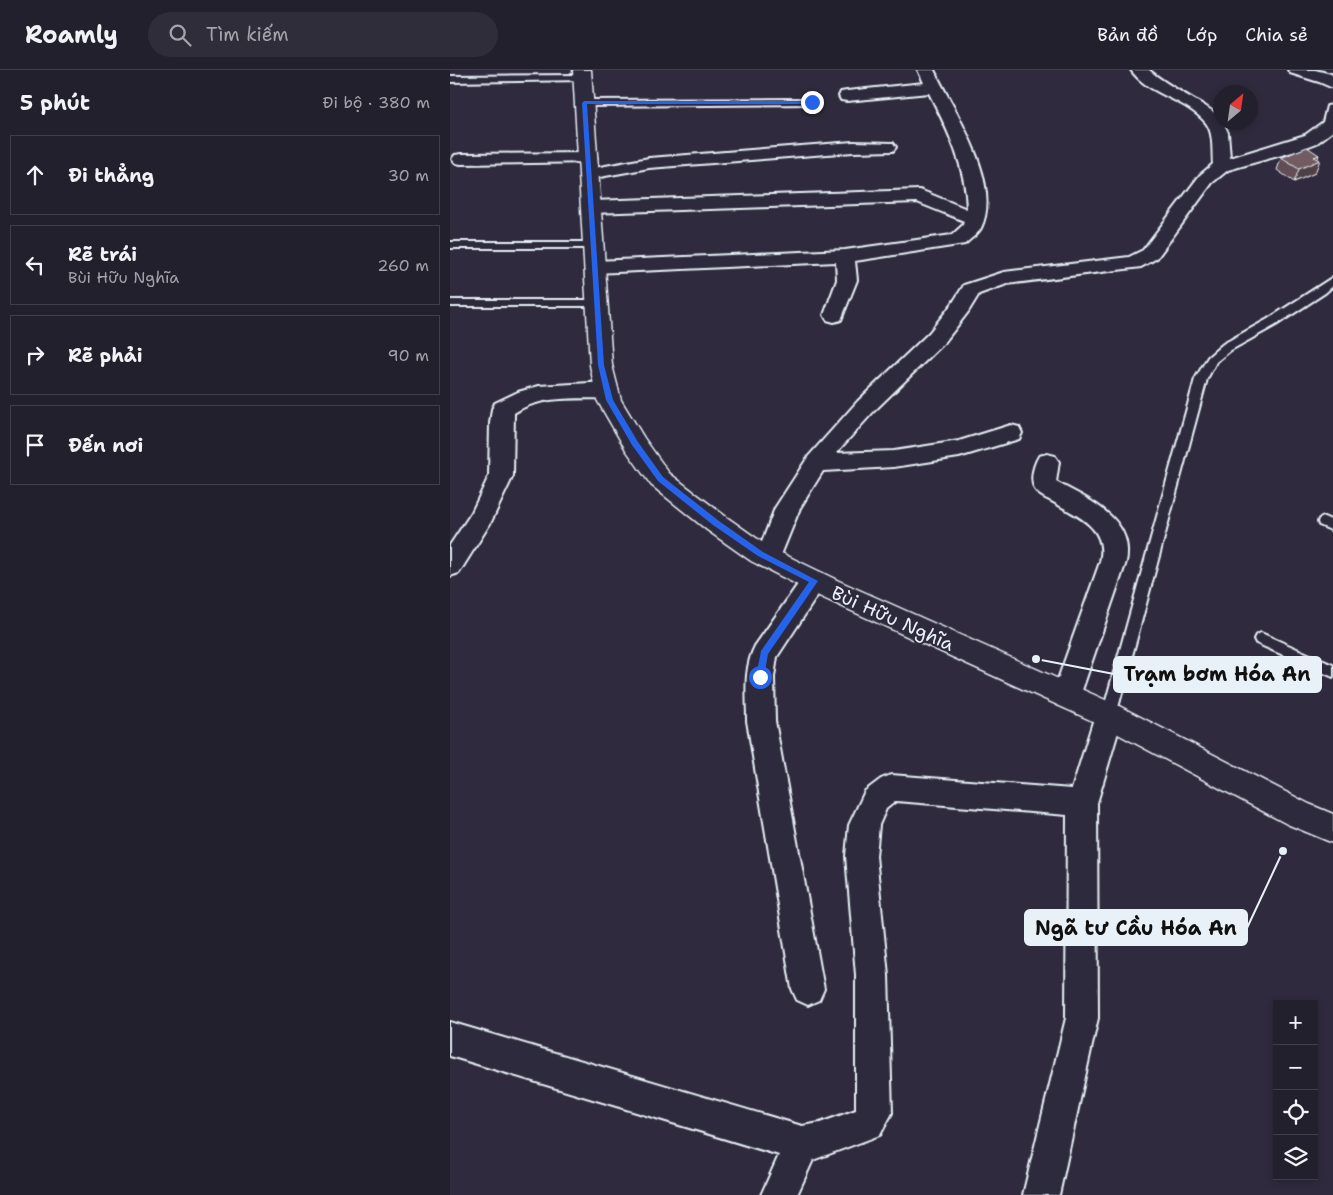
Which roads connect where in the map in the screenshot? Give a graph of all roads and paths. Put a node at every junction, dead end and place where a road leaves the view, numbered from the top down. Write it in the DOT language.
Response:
graph roads {
  1 [pos="926,70"];
  2 [pos="1139,70"];
  3 [pos="1296,70"];
  4 [pos="583,74"];
  5 [pos="450,79"];
  6 [pos="1333,83"];
  7 [pos="934,87"];
  8 [pos="847,96"];
  9 [pos="812,102"];
  10 [pos="584,103"];
  11 [pos="1333,110"];
  12 [pos="887,146"];
  13 [pos="461,159"];
  14 [pos="588,166"];
  15 [pos="1222,166"];
  16 [pos="591,207"];
  17 [pos="974,219"];
  18 [pos="450,245"];
  19 [pos="594,256"];
  20 [pos="845,256"];
  21 [pos="1333,280"];
  22 [pos="450,303"];
  23 [pos="597,303"];
  24 [pos="834,315"];
  25 [pos="607,390"];
  26 [pos="1011,433"];
  27 [pos="1047,462"];
  28 [pos="816,463"];
  29 [pos="768,558"];
  30 [pos="450,566"];
  31 [pos="814,581"];
  32 [pos="1261,639"];
  33 [pos="1333,671"];
  34 [pos="1066,696"];
  35 [pos="1109,715"];
  36 [pos="1082,803"];
  37 [pos="1333,829"];
  38 [pos="808,989"];
  39 [pos="450,1040"];
  40 [pos="811,1143"];
  41 [pos="779,1195"];
  42 [pos="1040,1195"];
  1 -- 7 [label="street"];
  2 -- 15 [label="street"];
  3 -- 6 [label="street"];
  4 -- 5 [label="lane"];
  4 -- 10 [label="main road, Bùi Hữu Nghĩa"];
  7 -- 8 [label="street"];
  7 -- 17 [label="street"];
  9 -- 10 [label="lane"];
  10 -- 14 [label="main road, Bùi Hữu Nghĩa"];
  11 -- 15 [label="street"];
  12 -- 14 [label="street"];
  13 -- 14 [label="street"];
  14 -- 16 [label="main road, Bùi Hữu Nghĩa"];
  15 -- 28 [label="street"];
  16 -- 17 [label="street"];
  16 -- 19 [label="main road, Bùi Hữu Nghĩa"];
  17 -- 20 [label="street"];
  18 -- 19 [label="lane"];
  19 -- 20 [label="street"];
  19 -- 23 [label="main road, Bùi Hữu Nghĩa"];
  20 -- 24 [label="street"];
  21 -- 35 [label="lane"];
  22 -- 23 [label="lane"];
  23 -- 25 [label="main road, Bùi Hữu Nghĩa"];
  25 -- 29 [label="main road, Bùi Hữu Nghĩa"];
  25 -- 30 [label="street"];
  26 -- 28 [label="street"];
  27 -- 34 [label="street"];
  28 -- 29 [label="street"];
  29 -- 31 [label="main road, Bùi Hữu Nghĩa"];
  31 -- 34 [label="main road, Bùi Hữu Nghĩa"];
  31 -- 38 [label="street"];
  32 -- 33 [label="lane"];
  34 -- 35 [label="main road, Bùi Hữu Nghĩa"];
  35 -- 36 [label="street"];
  35 -- 37 [label="main road, Bùi Hữu Nghĩa"];
  36 -- 40 [label="street"];
  36 -- 42 [label="street"];
  39 -- 40 [label="street"];
  40 -- 41 [label="street"];
}
